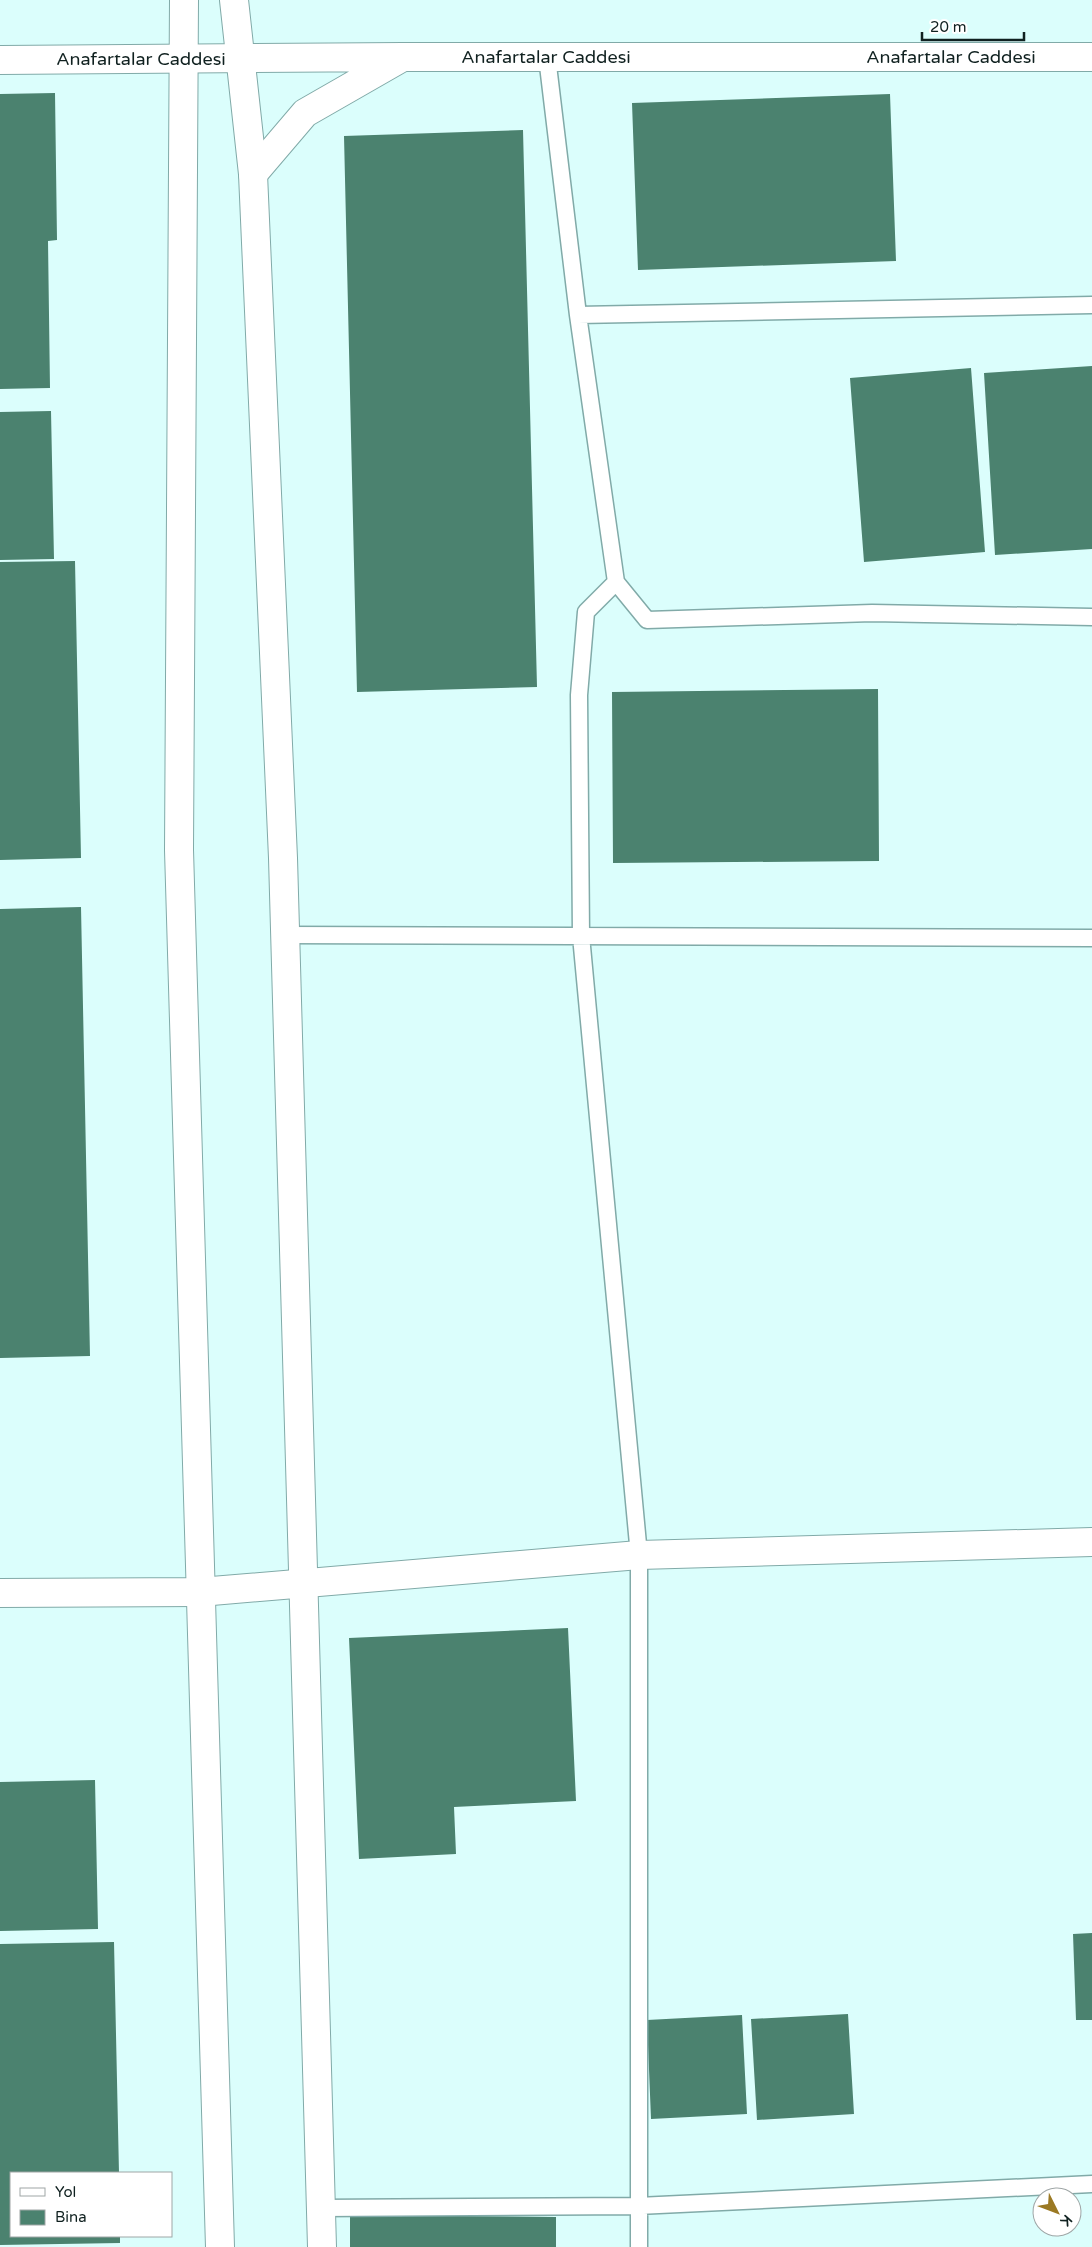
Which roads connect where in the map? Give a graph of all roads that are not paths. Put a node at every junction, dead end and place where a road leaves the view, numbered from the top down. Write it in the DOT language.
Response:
graph roads {
  1 [pos="184,0"];
  2 [pos="234,0"];
  3 [pos="403,57"];
  4 [pos="548,57"];
  5 [pos="1092,57"];
  6 [pos="184,58"];
  7 [pos="242,59"];
  8 [pos="0,60"];
  9 [pos="253,174"];
  10 [pos="1092,305"];
  11 [pos="578,315"];
  12 [pos="616,582"];
  13 [pos="1092,617"];
  14 [pos="285,935"];
  15 [pos="580,936"];
  16 [pos="1092,938"];
  17 [pos="1092,1542"];
  18 [pos="640,1555"];
  19 [pos="304,1584"];
  20 [pos="200,1592"];
  21 [pos="0,1593"];
  22 [pos="1092,2184"];
  23 [pos="638,2206"];
  24 [pos="321,2208"];
  25 [pos="220,2247"];
  26 [pos="322,2247"];
  27 [pos="639,2247"];
  1 -- 6 [label="main road"];
  2 -- 7 [label="main road"];
  3 -- 4 [label="main road, Anafartalar Caddesi"];
  3 -- 7 [label="main road, Anafartalar Caddesi"];
  3 -- 9 [label="main road"];
  4 -- 5 [label="main road, Anafartalar Caddesi"];
  4 -- 11 [label="lane"];
  6 -- 7 [label="main road, Anafartalar Caddesi"];
  6 -- 8 [label="main road, Anafartalar Caddesi"];
  6 -- 20 [label="main road"];
  7 -- 9 [label="main road"];
  9 -- 14 [label="main road"];
  10 -- 11 [label="lane"];
  11 -- 12 [label="lane"];
  12 -- 13 [label="lane"];
  12 -- 15 [label="lane"];
  14 -- 15 [label="lane"];
  14 -- 19 [label="main road"];
  15 -- 16 [label="lane"];
  15 -- 18 [label="lane"];
  17 -- 18 [label="main road"];
  18 -- 19 [label="main road"];
  18 -- 23 [label="lane"];
  19 -- 20 [label="main road"];
  19 -- 24 [label="main road"];
  20 -- 21 [label="main road"];
  20 -- 25 [label="main road"];
  22 -- 23 [label="lane"];
  23 -- 24 [label="lane"];
  23 -- 27 [label="lane"];
  24 -- 26 [label="main road"];
}
